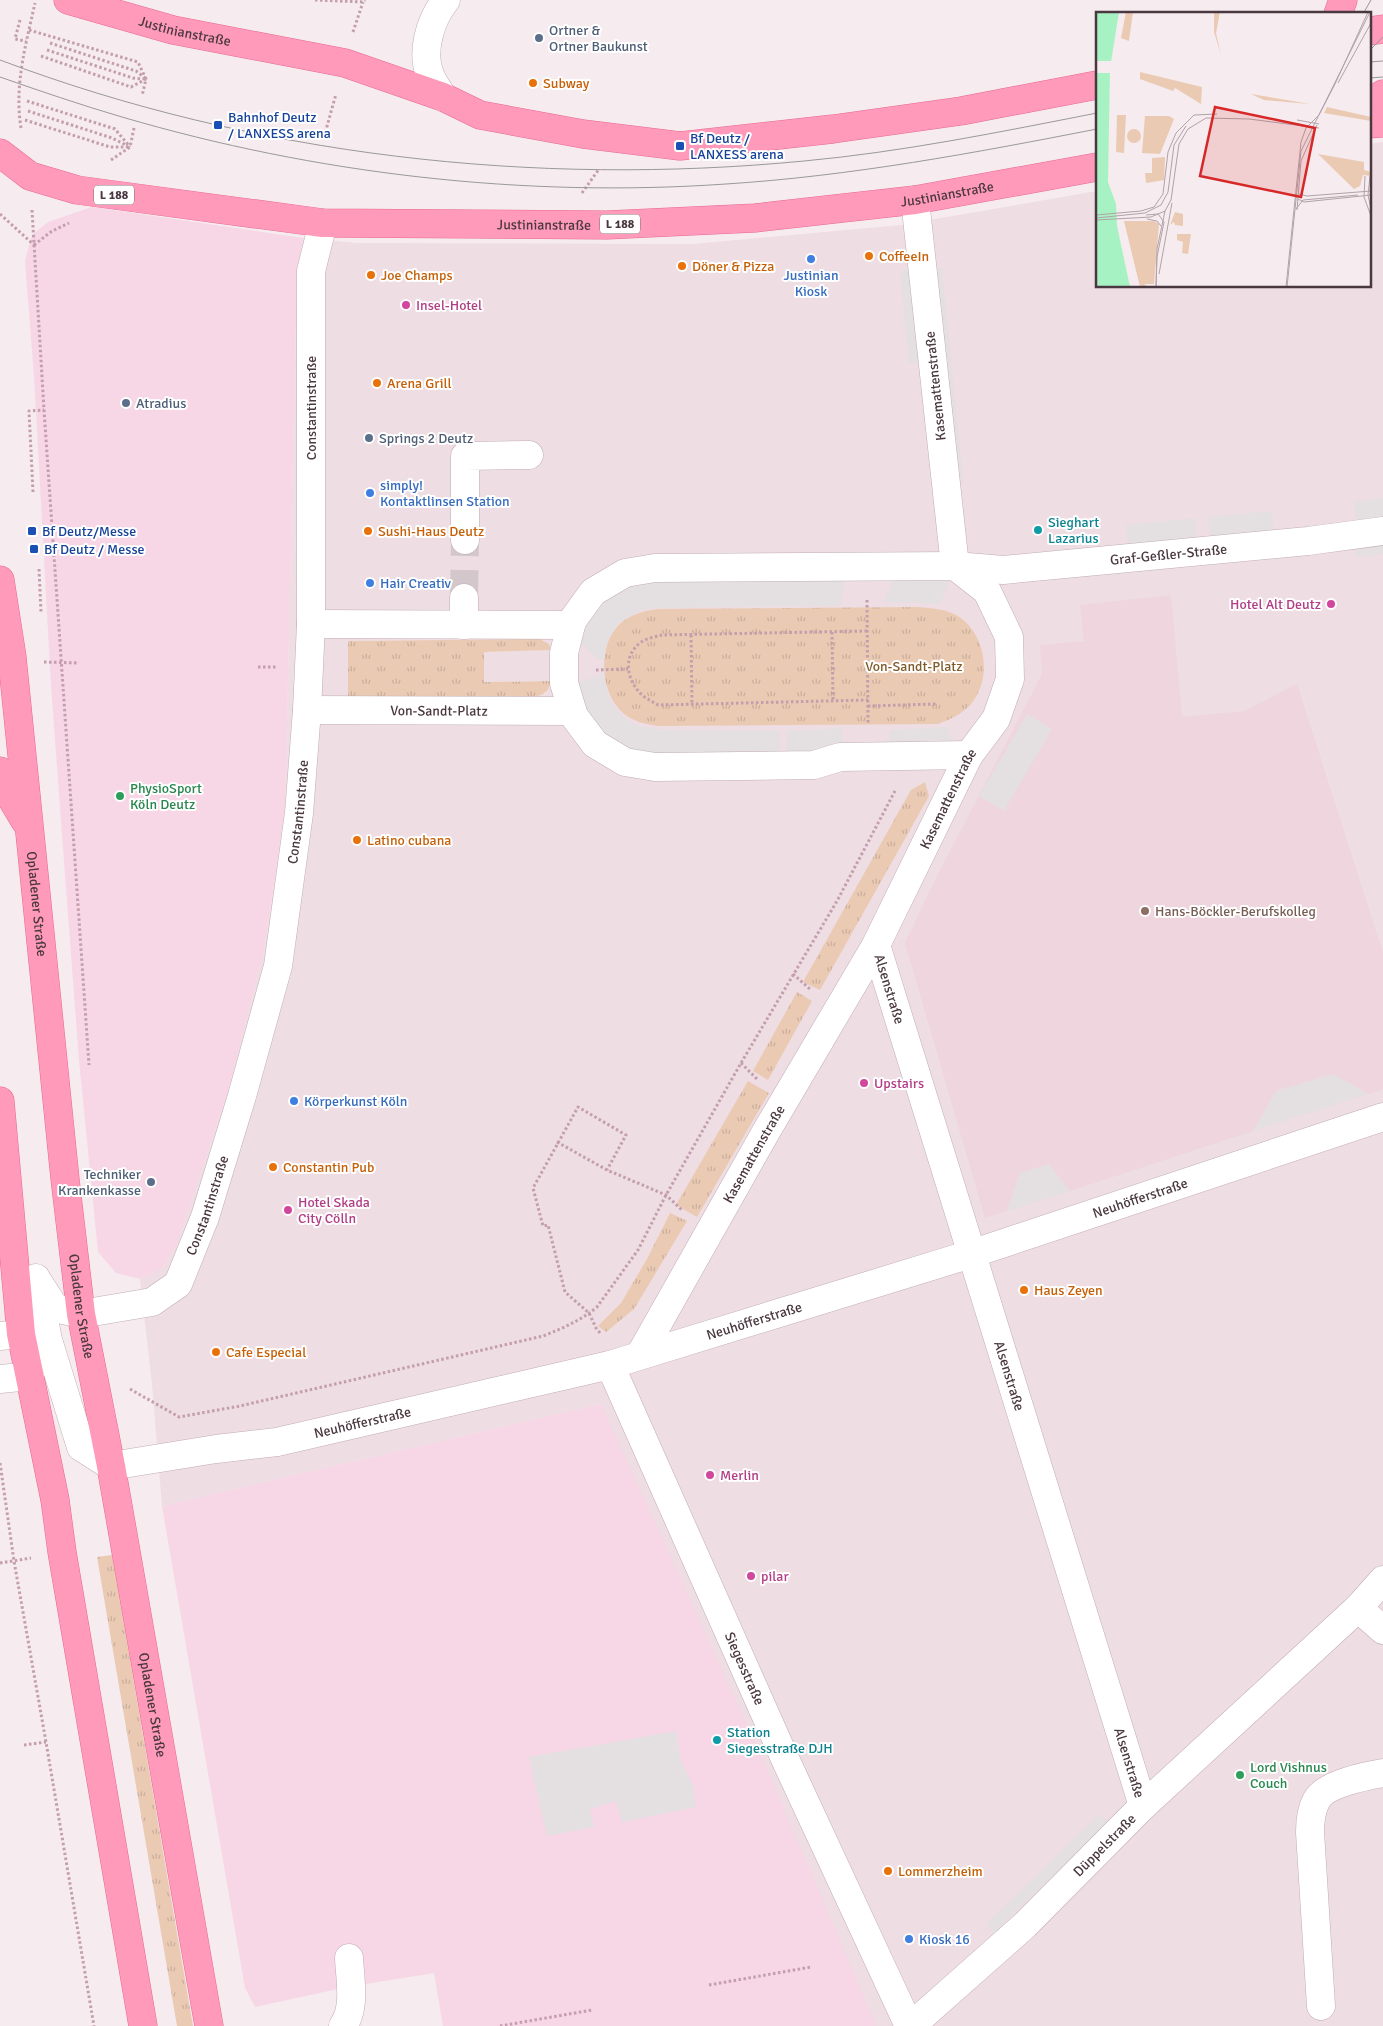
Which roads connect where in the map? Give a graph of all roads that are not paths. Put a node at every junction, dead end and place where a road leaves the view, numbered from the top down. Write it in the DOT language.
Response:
graph roads {
  1 [pos="68,0"];
  2 [pos="446,0"];
  3 [pos="1343,0"];
  4 [pos="1339,12"];
  5 [pos="1383,29"];
  6 [pos="1370,31"];
  7 [pos="1096,85"];
  8 [pos="1383,94"];
  9 [pos="443,97"];
  10 [pos="1370,102"];
  11 [pos="1383,123"];
  12 [pos="1370,124"];
  13 [pos="0,153"];
  14 [pos="1096,167"];
  15 [pos="915,200"];
  16 [pos="323,222"];
  17 [pos="529,455"];
  18 [pos="1383,532"];
  19 [pos="465,540"];
  20 [pos="956,566"];
  21 [pos="0,580"];
  22 [pos="464,598"];
  23 [pos="311,624"];
  24 [pos="464,625"];
  25 [pos="571,625"];
  26 [pos="308,710"];
  27 [pos="572,711"];
  28 [pos="965,764"];
  29 [pos="0,771"];
  30 [pos="30,828"];
  31 [pos="876,945"];
  32 [pos="0,1101"];
  33 [pos="1383,1117"];
  34 [pos="11,1240"];
  35 [pos="972,1254"];
  36 [pos="36,1278"];
  37 [pos="81,1314"];
  38 [pos="10,1335"];
  39 [pos="640,1354"];
  40 [pos="610,1365"];
  41 [pos="30,1376"];
  42 [pos="0,1379"];
  43 [pos="111,1466"];
  44 [pos="1383,1580"];
  45 [pos="1358,1608"];
  46 [pos="1383,1630"];
  47 [pos="1383,1773"];
  48 [pos="1142,1806"];
  49 [pos="349,1958"];
  50 [pos="1321,2006"];
  51 [pos="143,2026"];
  52 [pos="209,2026"];
  53 [pos="343,2026"];
  54 [pos="910,2026"];
  1 -- 9 [label="main road, Justinianstraße"];
  2 -- 9 [label="street"];
  3 -- 4 [label="main road"];
  5 -- 6 [label="main road"];
  7 -- 9 [label="main road, Justinianstraße"];
  8 -- 10 [label="main road"];
  11 -- 12 [label="main road"];
  13 -- 16 [label="main road, Justinianstraße / L 188"];
  14 -- 15 [label="main road, Justinianstraße / L 188"];
  15 -- 16 [label="main road, Justinianstraße / L 188"];
  15 -- 20 [label="street, Kasemattenstraße"];
  16 -- 23 [label="street, Constantinstraße"];
  17 -- 19 [label="street"];
  18 -- 20 [label="street, Graf-Geßler-Straße"];
  20 -- 25 [label="street"];
  20 -- 28 [label="street, Kasemattenstraße"];
  21 -- 30 [label="main road, Opladener Straße"];
  22 -- 24 [label="street"];
  23 -- 24 [label="street"];
  23 -- 26 [label="street, Constantinstraße"];
  24 -- 25 [label="street"];
  25 -- 27 [label="street"];
  26 -- 27 [label="street, Von-Sandt-Platz"];
  26 -- 37 [label="street, Constantinstraße"];
  27 -- 28 [label="street"];
  28 -- 31 [label="street, Kasemattenstraße"];
  29 -- 30 [label="main road"];
  30 -- 37 [label="main road, Opladener Straße"];
  31 -- 35 [label="street, Alsenstraße"];
  31 -- 39 [label="street, Kasemattenstraße"];
  32 -- 34 [label="main road"];
  33 -- 35 [label="street, Neuhöfferstraße"];
  34 -- 36 [label="street"];
  34 -- 38 [label="main road"];
  35 -- 39 [label="street, Neuhöfferstraße"];
  35 -- 48 [label="street, Alsenstraße"];
  36 -- 37 [label="street"];
  36 -- 43 [label="street"];
  37 -- 43 [label="main road, Opladener Straße"];
  38 -- 41 [label="main road"];
  39 -- 40 [label="street, Neuhöfferstraße"];
  40 -- 43 [label="street, Neuhöfferstraße"];
  40 -- 54 [label="street, Siegesstraße"];
  41 -- 42 [label="street"];
  41 -- 51 [label="main road"];
  43 -- 52 [label="main road, Opladener Straße"];
  44 -- 45 [label="street, Düppelstraße"];
  45 -- 46 [label="street"];
  45 -- 48 [label="street, Düppelstraße"];
  47 -- 50 [label="street"];
  48 -- 54 [label="street, Düppelstraße"];
  49 -- 53 [label="street"];
}
